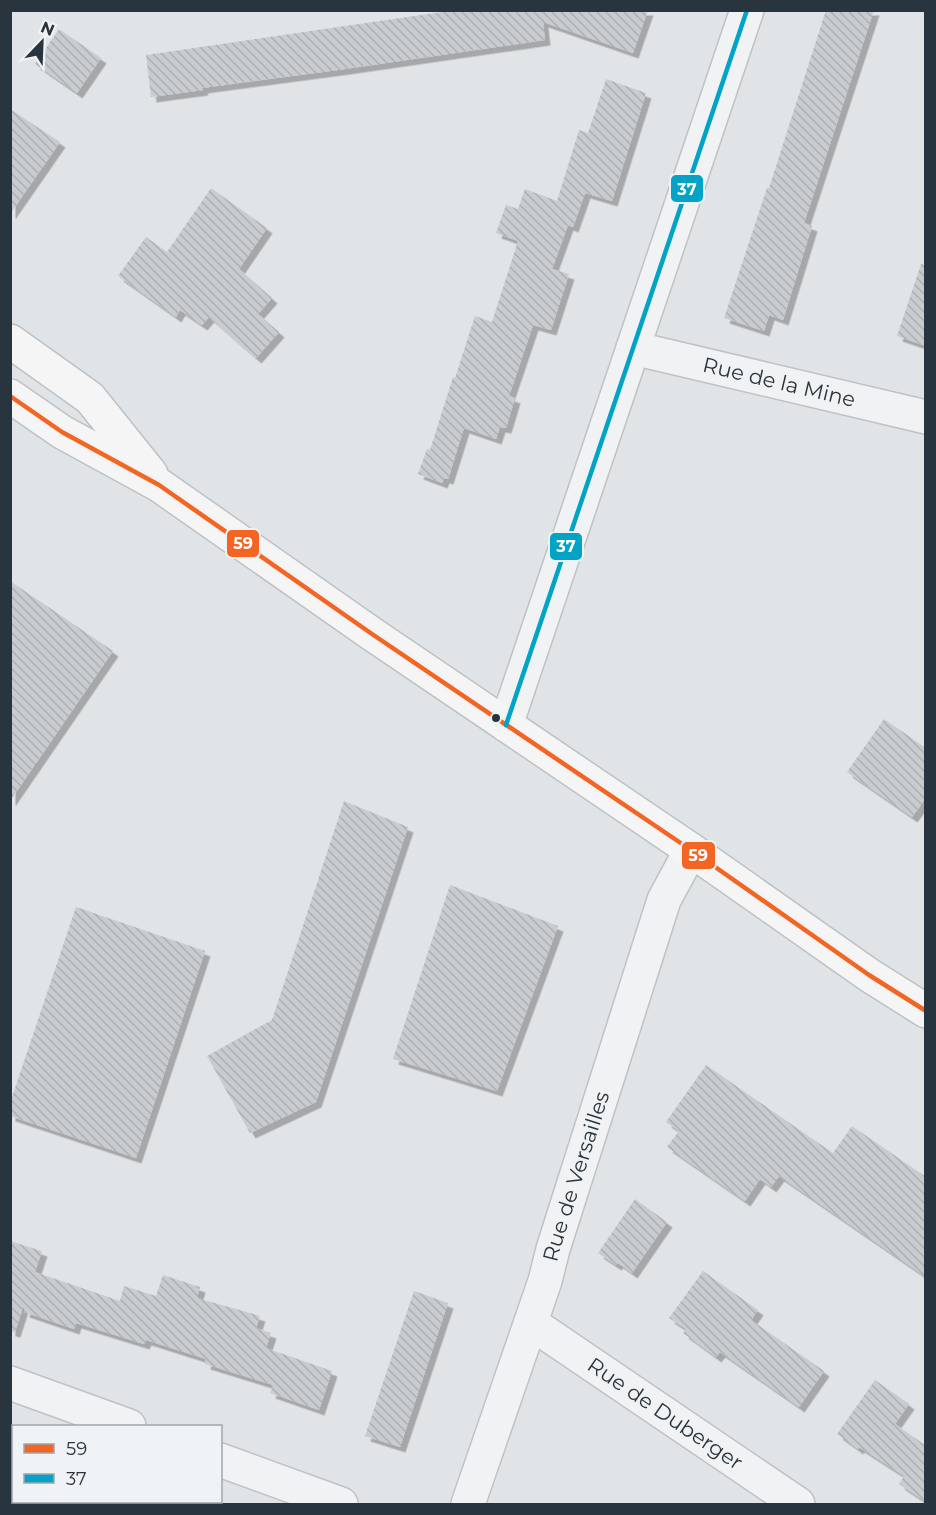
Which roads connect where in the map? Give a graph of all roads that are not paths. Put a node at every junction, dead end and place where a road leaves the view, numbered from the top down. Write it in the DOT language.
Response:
graph roads {
  1 [pos="747,10"];
  2 [pos="10,341"];
  3 [pos="633,348"];
  4 [pos="10,396"];
  5 [pos="926,417"];
  6 [pos="159,485"];
  7 [pos="506,725"];
  8 [pos="691,850"];
  9 [pos="926,1011"];
  10 [pos="531,1323"];
  11 [pos="10,1383"];
  12 [pos="126,1425"];
  13 [pos="222,1461"];
  14 [pos="341,1504"];
  15 [pos="468,1504"];
  16 [pos="798,1504"];
  1 -- 3 [label="street"];
  2 -- 6 [label="main road"];
  3 -- 5 [label="street, Rue de la Mine"];
  3 -- 7 [label="street"];
  4 -- 6 [label="main road"];
  6 -- 7 [label="main road"];
  7 -- 8 [label="main road"];
  8 -- 9 [label="main road"];
  8 -- 10 [label="street, Rue de Versailles"];
  10 -- 15 [label="street, Rue de Versailles"];
  10 -- 16 [label="street, Rue de Duberger"];
  11 -- 12 [label="street"];
  13 -- 14 [label="street"];
}
